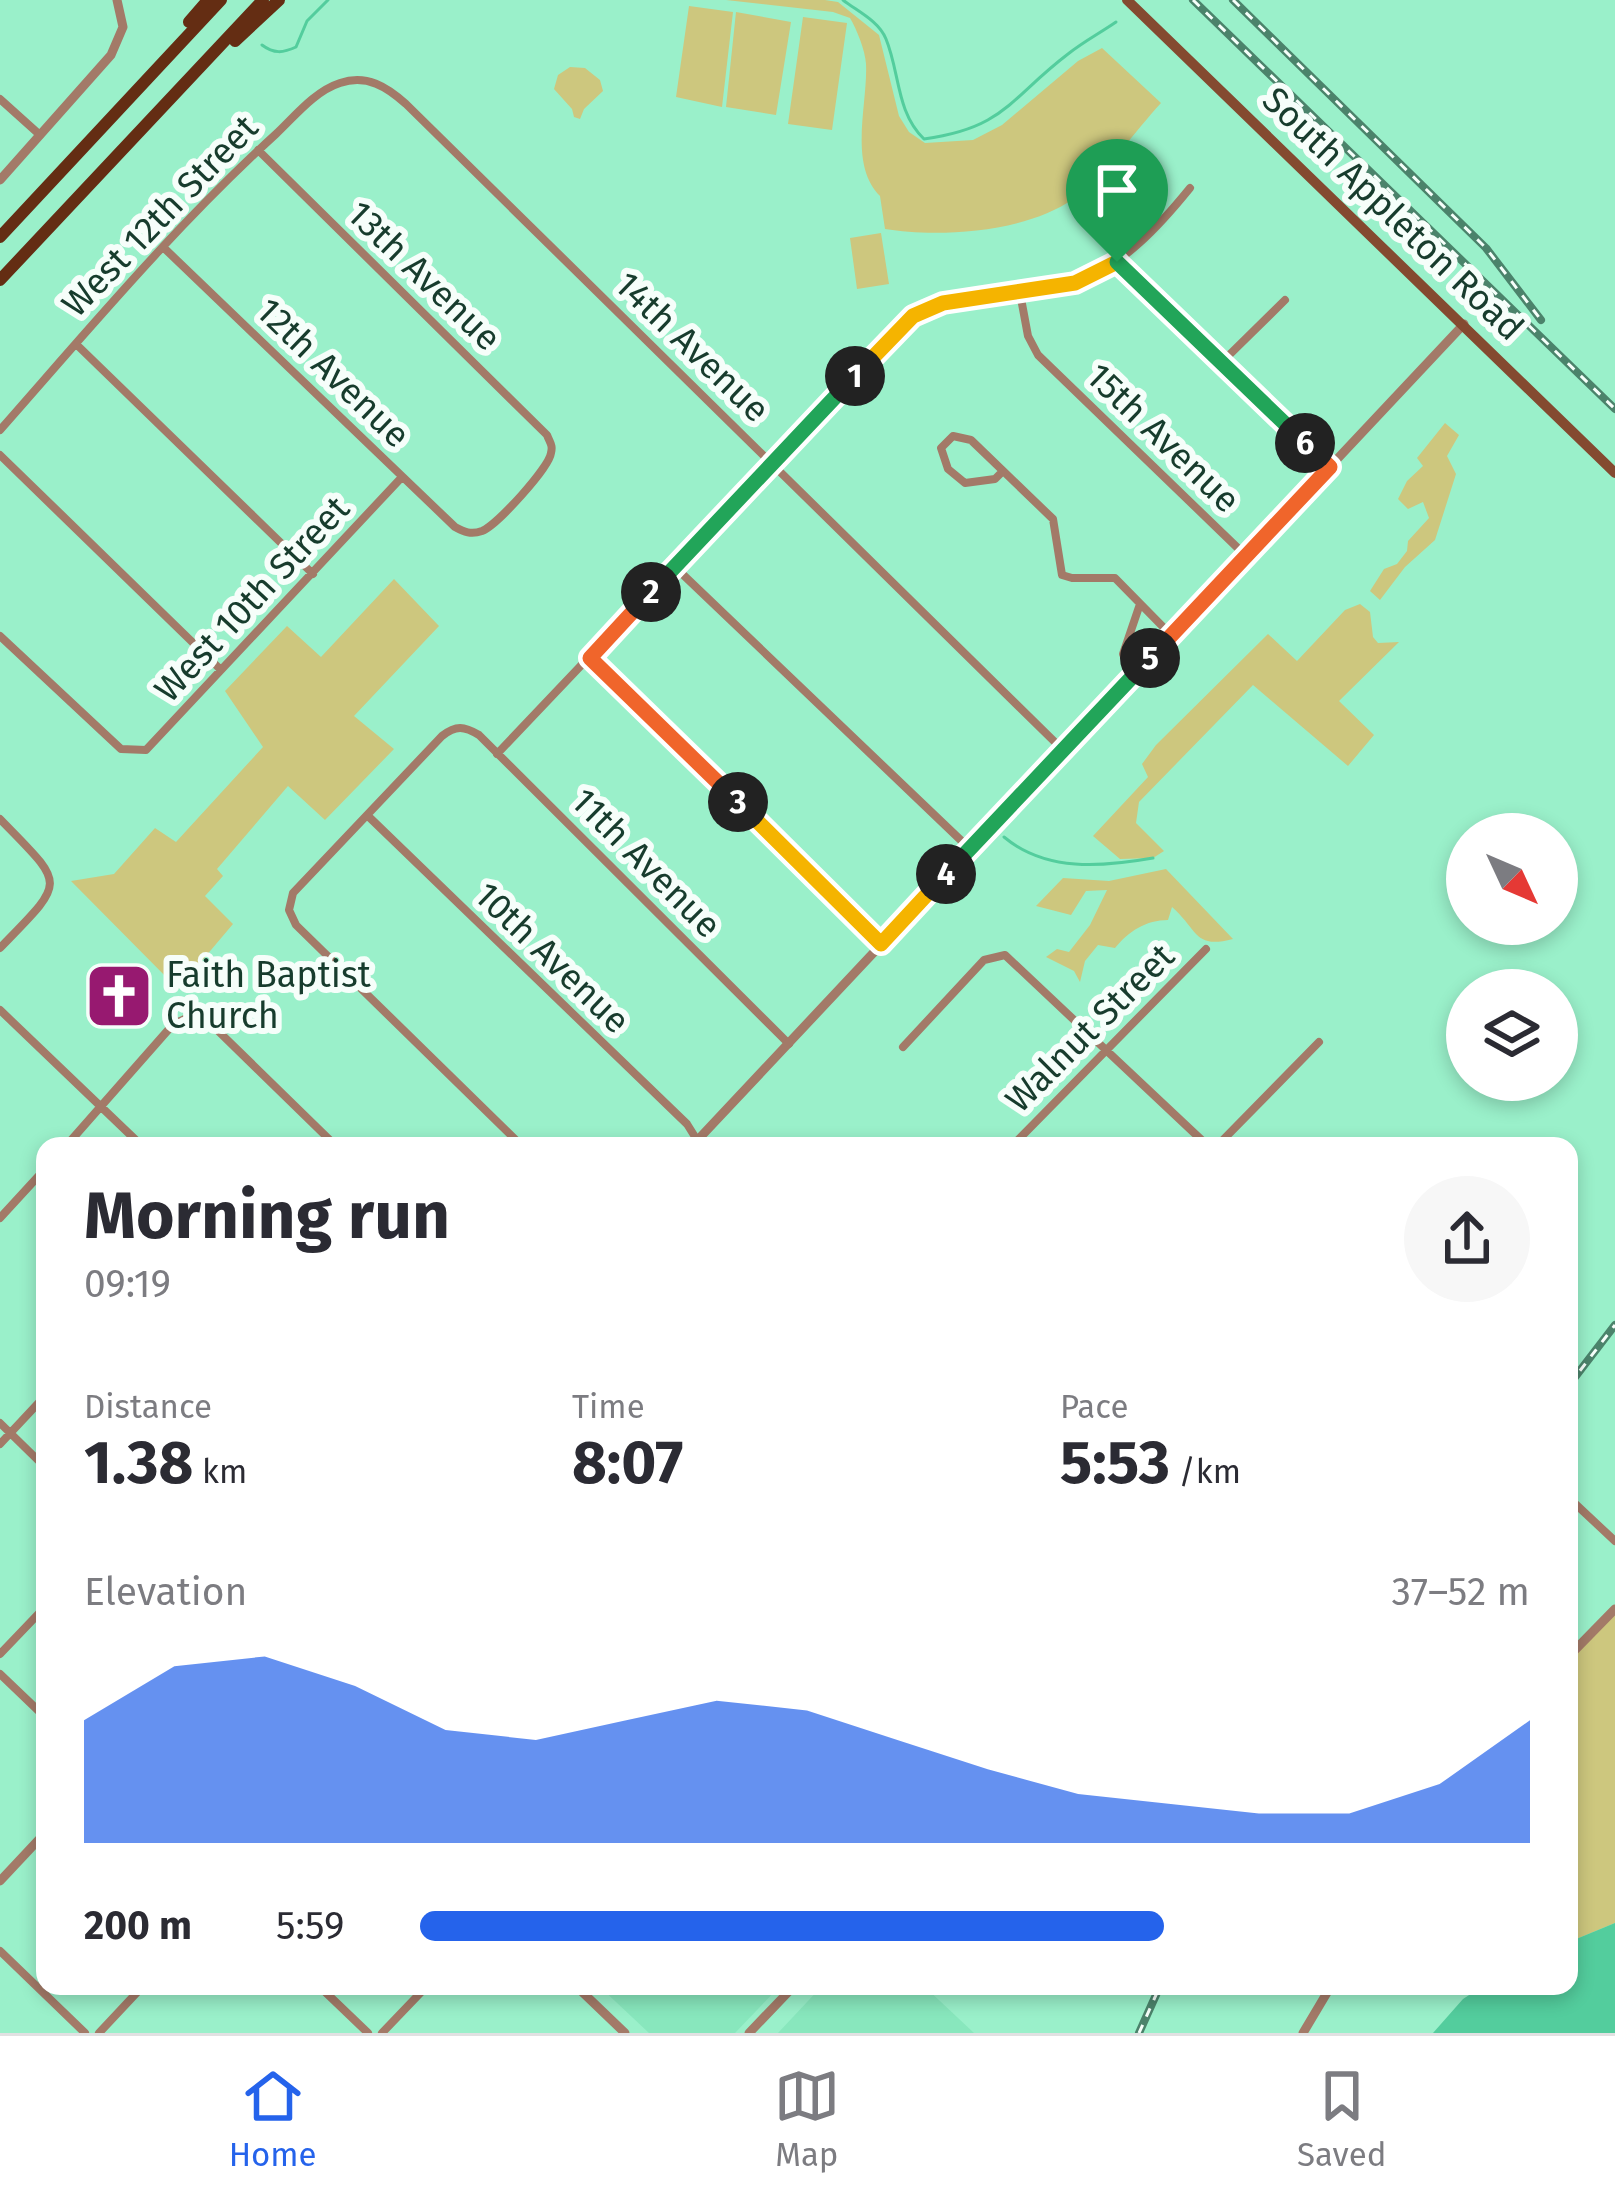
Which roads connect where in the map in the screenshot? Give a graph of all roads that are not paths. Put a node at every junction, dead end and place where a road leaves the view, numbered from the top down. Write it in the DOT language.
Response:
graph roads {
  1 [pos="116,0"];
  2 [pos="208,0"];
  3 [pos="220,0"];
  4 [pos="263,0"];
  5 [pos="279,0"];
  6 [pos="1127,0"];
  7 [pos="382,86"];
  8 [pos="0,99"];
  9 [pos="100,128"];
  10 [pos="142,128"];
  11 [pos="40,135"];
  12 [pos="258,150"];
  13 [pos="0,180"];
  14 [pos="1190,188"];
  15 [pos="0,237"];
  16 [pos="163,247"];
  17 [pos="1117,262"];
  18 [pos="0,280"];
  19 [pos="1020,292"];
  20 [pos="1285,300"];
  21 [pos="1464,324"];
  22 [pos="76,344"];
  23 [pos="1221,363"];
  24 [pos="0,430"];
  25 [pos="0,454"];
  26 [pos="772,461"];
  27 [pos="1330,467"];
  28 [pos="1003,471"];
  29 [pos="1615,473"];
  30 [pos="402,477"];
  31 [pos="468,533"];
  32 [pos="1246,555"];
  33 [pos="675,567"];
  34 [pos="313,574"];
  35 [pos="1140,604"];
  36 [pos="1172,635"];
  37 [pos="0,636"];
  38 [pos="590,658"];
  39 [pos="221,670"];
  40 [pos="1133,676"];
  41 [pos="1064,751"];
  42 [pos="497,754"];
  43 [pos="367,815"];
  44 [pos="0,819"];
  45 [pos="970,849"];
  46 [pos="881,944"];
  47 [pos="0,948"];
  48 [pos="1206,949"];
  49 [pos="0,1010"];
  50 [pos="1319,1042"];
  51 [pos="789,1044"];
  52 [pos="903,1047"];
  53 [pos="1107,1049"];
  54 [pos="102,1107"];
  55 [pos="74,1137"];
  56 [pos="133,1137"];
  57 [pos="327,1137"];
  58 [pos="513,1137"];
  59 [pos="692,1137"];
  60 [pos="700,1137"];
  61 [pos="1021,1137"];
  62 [pos="1203,1137"];
  63 [pos="1222,1137"];
  64 [pos="36,1179"];
  65 [pos="0,1218"];
  66 [pos="36,1406"];
  67 [pos="0,1424"];
  68 [pos="10,1433"];
  69 [pos="0,1444"];
  70 [pos="36,1458"];
  71 [pos="1578,1506"];
  72 [pos="1615,1541"];
  73 [pos="1615,1609"];
  74 [pos="36,1616"];
  75 [pos="1578,1647"];
  76 [pos="0,1654"];
  77 [pos="0,1674"];
  78 [pos="36,1708"];
  79 [pos="36,1843"];
  80 [pos="0,1881"];
  81 [pos="0,1951"];
  82 [pos="36,1986"];
  83 [pos="46,1995"];
  84 [pos="134,1995"];
  85 [pos="328,1995"];
  86 [pos="418,1995"];
  87 [pos="585,1995"];
  88 [pos="785,1995"];
  89 [pos="1326,1995"];
  90 [pos="85,2033"];
  91 [pos="98,2033"];
  92 [pos="368,2033"];
  93 [pos="382,2033"];
  94 [pos="625,2033"];
  95 [pos="749,2033"];
  96 [pos="1304,2033"];
  1 -- 11 [label="street"];
  2 -- 9 [label="main road"];
  3 -- 9 [label="main road"];
  4 -- 10 [label="main road"];
  5 -- 10 [label="main road"];
  6 -- 21 [label="main road, South Appleton Road"];
  7 -- 12 [label="street, West 12th Street"];
  7 -- 26 [label="street, 14th Avenue"];
  8 -- 11 [label="street"];
  9 -- 15 [label="main road"];
  10 -- 18 [label="main road"];
  11 -- 13 [label="street"];
  12 -- 16 [label="street, West 12th Street"];
  12 -- 31 [label="street, 13th Avenue"];
  14 -- 17 [label="street"];
  16 -- 22 [label="street, West 12th Street"];
  16 -- 30 [label="street, 12th Avenue"];
  17 -- 19 [label="street"];
  17 -- 23 [label="street"];
  19 -- 26 [label="street"];
  19 -- 32 [label="street, 15th Avenue"];
  20 -- 23 [label="street"];
  21 -- 27 [label="street"];
  21 -- 29 [label="main road, South Appleton Road"];
  22 -- 24 [label="street, West 12th Street"];
  22 -- 34 [label="street"];
  23 -- 27 [label="street"];
  25 -- 39 [label="street"];
  26 -- 33 [label="street"];
  26 -- 41 [label="street, 14th Avenue"];
  27 -- 32 [label="street"];
  28 -- 28 [label="street"];
  28 -- 35 [label="street"];
  30 -- 31 [label="street, 12th Avenue"];
  30 -- 34 [label="street, West 10th Street"];
  32 -- 36 [label="street"];
  33 -- 38 [label="street"];
  33 -- 45 [label="street"];
  34 -- 39 [label="street, West 10th Street"];
  35 -- 36 [label="street"];
  35 -- 40 [label="street"];
  36 -- 40 [label="street"];
  37 -- 39 [label="street, West 10th Street"];
  38 -- 42 [label="street"];
  38 -- 46 [label="street"];
  40 -- 41 [label="street"];
  41 -- 45 [label="street"];
  42 -- 43 [label="street, 11th Avenue"];
  42 -- 51 [label="street, 11th Avenue"];
  43 -- 58 [label="street"];
  43 -- 59 [label="street, 10th Avenue"];
  44 -- 47 [label="street"];
  45 -- 46 [label="street"];
  46 -- 51 [label="street"];
  48 -- 53 [label="street, Walnut Street"];
  49 -- 54 [label="street"];
  50 -- 63 [label="street"];
  51 -- 60 [label="street"];
  52 -- 53 [label="street"];
  53 -- 61 [label="street, Walnut Street"];
  53 -- 62 [label="street"];
  54 -- 55 [label="street"];
  54 -- 56 [label="street"];
  54 -- 57 [label="street"];
  64 -- 65 [label="street"];
  66 -- 68 [label="street"];
  67 -- 68 [label="street"];
  68 -- 69 [label="street"];
  68 -- 70 [label="street"];
  71 -- 72 [label="street"];
  73 -- 75 [label="street"];
  74 -- 76 [label="street"];
  77 -- 78 [label="street"];
  79 -- 80 [label="street"];
  81 -- 82 [label="street"];
  83 -- 90 [label="street"];
  84 -- 91 [label="street"];
  85 -- 92 [label="street"];
  86 -- 93 [label="street"];
  87 -- 94 [label="street"];
  88 -- 95 [label="street"];
  89 -- 96 [label="street"];
}
